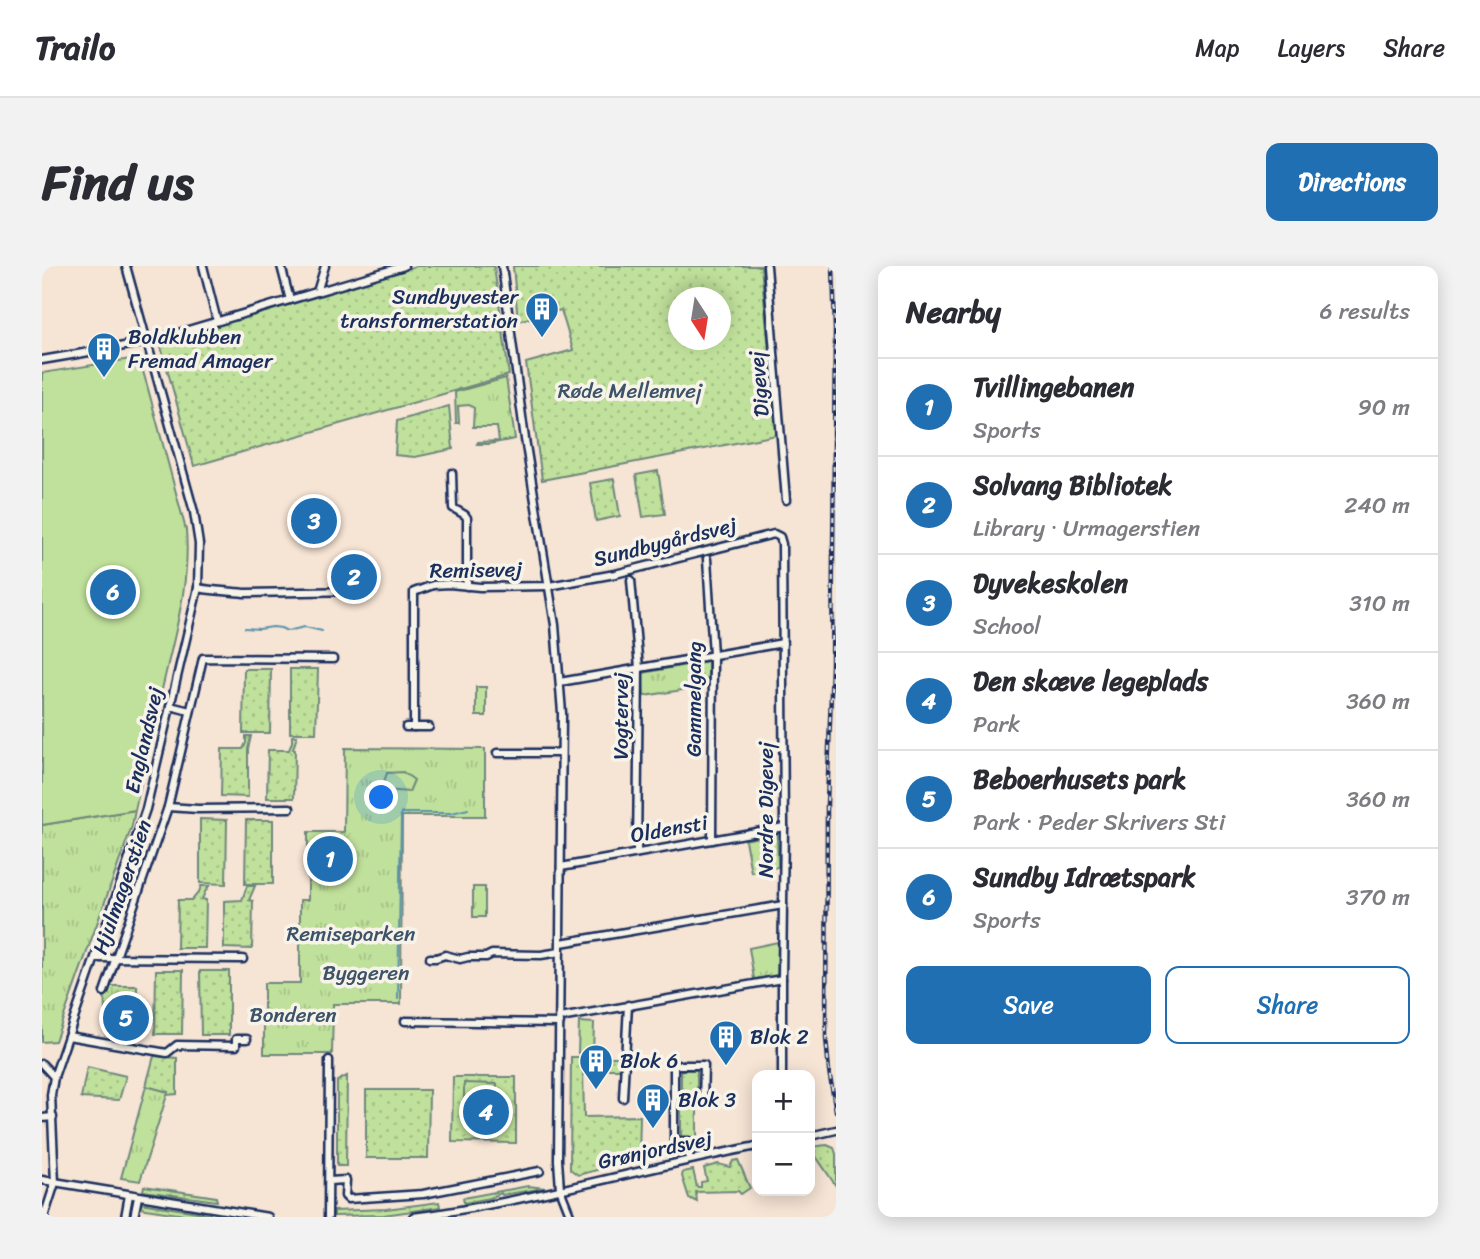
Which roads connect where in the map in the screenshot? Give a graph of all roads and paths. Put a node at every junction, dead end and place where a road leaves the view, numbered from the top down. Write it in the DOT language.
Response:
graph roads {
  1 [pos="126,266"];
  2 [pos="203,266"];
  3 [pos="281,266"];
  4 [pos="325,266"];
  5 [pos="404,266"];
  6 [pos="502,266"];
  7 [pos="767,266"];
  8 [pos="317,292"];
  9 [pos="290,300"];
  10 [pos="217,321"];
  11 [pos="148,342"];
  12 [pos="42,360"];
  13 [pos="452,473"];
  14 [pos="786,500"];
  15 [pos="782,544"];
  16 [pos="707,559"];
  17 [pos="631,580"];
  18 [pos="467,586"];
  19 [pos="549,586"];
  20 [pos="198,588"];
  21 [pos="359,591"];
  22 [pos="783,643"];
  23 [pos="713,655"];
  24 [pos="333,659"];
  25 [pos="639,668"];
  26 [pos="560,682"];
  27 [pos="170,706"];
  28 [pos="190,711"];
  29 [pos="406,727"];
  30 [pos="414,727"];
  31 [pos="429,727"];
  32 [pos="497,753"];
  33 [pos="561,753"];
  34 [pos="168,807"];
  35 [pos="290,808"];
  36 [pos="784,827"];
  37 [pos="712,840"];
  38 [pos="637,853"];
  39 [pos="561,867"];
  40 [pos="783,905"];
  41 [pos="561,943"];
  42 [pos="560,952"];
  43 [pos="96,958"];
  44 [pos="430,958"];
  45 [pos="117,959"];
  46 [pos="243,959"];
  47 [pos="782,979"];
  48 [pos="104,992"];
  49 [pos="628,1005"];
  50 [pos="405,1021"];
  51 [pos="560,1021"];
  52 [pos="68,1037"];
  53 [pos="247,1039"];
  54 [pos="329,1060"];
  55 [pos="42,1064"];
  56 [pos="782,1070"];
  57 [pos="54,1077"];
  58 [pos="624,1098"];
  59 [pos="703,1104"];
  60 [pos="53,1117"];
  61 [pos="42,1118"];
  62 [pos="836,1130"];
  63 [pos="815,1135"];
  64 [pos="752,1147"];
  65 [pos="689,1160"];
  66 [pos="540,1171"];
  67 [pos="42,1180"];
  68 [pos="328,1181"];
  69 [pos="55,1183"];
  70 [pos="560,1189"];
  71 [pos="129,1195"];
  72 [pos="138,1197"];
  73 [pos="216,1209"];
  74 [pos="461,1213"];
  75 [pos="44,1217"];
  76 [pos="125,1217"];
  77 [pos="135,1217"];
  78 [pos="214,1217"];
  79 [pos="268,1217"];
  80 [pos="328,1217"];
  81 [pos="412,1217"];
  82 [pos="571,1217"];
  1 -- 11 [label="street, Englandsvej"];
  2 -- 10 [label="street"];
  3 -- 9 [label="street"];
  4 -- 8 [label="street"];
  5 -- 8 [label="street"];
  6 -- 19 [label="street"];
  7 -- 14 [label="street, Digevej"];
  8 -- 9 [label="street"];
  9 -- 10 [label="street"];
  10 -- 11 [label="street"];
  11 -- 12 [label="street"];
  11 -- 20 [label="street, Englandsvej"];
  13 -- 18 [label="street"];
  15 -- 19 [label="street, Sundbygårdsvej"];
  15 -- 22 [label="street, Nordre Digevej"];
  16 -- 23 [label="street, Gammelgang"];
  17 -- 25 [label="street, Vogtervej"];
  18 -- 19 [label="street, Remisevej"];
  18 -- 30 [label="street, Remisevej"];
  19 -- 26 [label="street"];
  20 -- 21 [label="street"];
  20 -- 27 [label="street, Englandsvej"];
  22 -- 23 [label="street"];
  22 -- 36 [label="street, Nordre Digevej"];
  23 -- 25 [label="street"];
  23 -- 37 [label="street, Gammelgang"];
  24 -- 28 [label="street, Hjulmagerstien"];
  25 -- 26 [label="street"];
  25 -- 38 [label="street, Vogtervej"];
  26 -- 33 [label="street"];
  27 -- 28 [label="street"];
  27 -- 43 [label="street, Englandsvej"];
  28 -- 34 [label="street, Hjulmagerstien"];
  29 -- 30 [label="street"];
  30 -- 31 [label="street"];
  32 -- 33 [label="street"];
  33 -- 39 [label="street"];
  34 -- 35 [label="street"];
  34 -- 45 [label="street, Hjulmagerstien"];
  36 -- 37 [label="street, Oldensti"];
  36 -- 40 [label="street, Nordre Digevej"];
  37 -- 38 [label="street, Oldensti"];
  38 -- 39 [label="street, Oldensti"];
  39 -- 41 [label="street"];
  40 -- 41 [label="street"];
  40 -- 47 [label="street, Nordre Digevej"];
  41 -- 42 [label="street"];
  42 -- 44 [label="street"];
  42 -- 51 [label="street"];
  43 -- 45 [label="street"];
  43 -- 52 [label="street, Englandsvej"];
  45 -- 46 [label="street"];
  45 -- 48 [label="street, Hjulmagerstien"];
  47 -- 49 [label="street"];
  47 -- 56 [label="street, Nordre Digevej"];
  49 -- 51 [label="street"];
  49 -- 58 [label="street"];
  50 -- 51 [label="street"];
  51 -- 70 [label="street"];
  52 -- 53 [label="street"];
  52 -- 57 [label="street, Englandsvej"];
  54 -- 68 [label="street"];
  55 -- 57 [label="street"];
  57 -- 60 [label="street, Englandsvej"];
  59 -- 65 [label="street"];
  60 -- 61 [label="street"];
  60 -- 69 [label="street, Englandsvej"];
  62 -- 63 [label="street"];
  64 -- 65 [label="street, Grønjordsvej"];
  65 -- 70 [label="street, Grønjordsvej"];
  66 -- 68 [label="street"];
  67 -- 69 [label="street"];
  68 -- 80 [label="street"];
  69 -- 71 [label="street"];
  69 -- 75 [label="street, Englandsvej"];
  70 -- 74 [label="street, Grønjordsvej"];
  70 -- 82 [label="street"];
  71 -- 72 [label="street"];
  71 -- 76 [label="street"];
  72 -- 73 [label="street"];
  72 -- 77 [label="street"];
  73 -- 78 [label="street"];
  73 -- 79 [label="street"];
  74 -- 81 [label="street, Grønjordsvej"];
}
